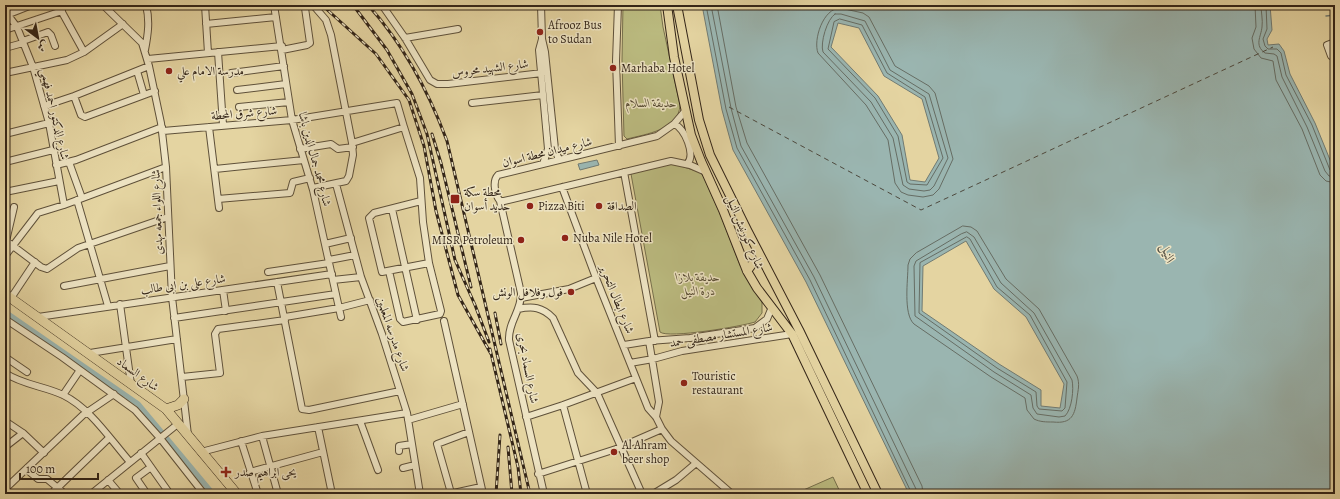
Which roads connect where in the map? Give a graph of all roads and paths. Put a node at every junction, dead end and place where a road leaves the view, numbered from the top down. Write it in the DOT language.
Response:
graph roads {
  1 [pos="32,5"];
  2 [pos="58,5"];
  3 [pos="103,5"];
  4 [pos="112,5"];
  5 [pos="146,5"];
  6 [pos="181,5"];
  7 [pos="205,5"];
  8 [pos="274,5"];
  9 [pos="307,5"];
  10 [pos="312,5"];
  11 [pos="382,5"];
  12 [pos="541,5"];
  13 [pos="618,5"];
  14 [pos="667,5"];
  15 [pos="677,5"];
  16 [pos="62,11"];
  17 [pos="7,12"];
  18 [pos="112,14"];
  19 [pos="276,17"];
  20 [pos="123,24"];
  21 [pos="206,24"];
  22 [pos="17,26"];
  23 [pos="458,29"];
  24 [pos="5,30"];
  25 [pos="406,38"];
  26 [pos="542,39"];
  27 [pos="23,42"];
  28 [pos="1335,42"];
  29 [pos="55,46"];
  30 [pos="5,48"];
  31 [pos="282,48"];
  32 [pos="145,50"];
  33 [pos="84,52"];
  34 [pos="218,52"];
  35 [pos="686,52"];
  36 [pos="208,53"];
  37 [pos="1335,57"];
  38 [pos="148,59"];
  39 [pos="149,66"];
  40 [pos="284,66"];
  41 [pos="676,66"];
  42 [pos="33,67"];
  43 [pos="137,71"];
  44 [pos="5,73"];
  45 [pos="231,73"];
  46 [pos="542,73"];
  47 [pos="286,84"];
  48 [pos="237,90"];
  49 [pos="155,92"];
  50 [pos="144,95"];
  51 [pos="543,95"];
  52 [pos="74,96"];
  53 [pos="289,102"];
  54 [pos="472,103"];
  55 [pos="44,106"];
  56 [pos="239,107"];
  57 [pos="686,110"];
  58 [pos="346,111"];
  59 [pos="292,120"];
  60 [pos="49,123"];
  61 [pos="674,124"];
  62 [pos="223,126"];
  63 [pos="209,127"];
  64 [pos="404,127"];
  65 [pos="163,129"];
  66 [pos="5,134"];
  67 [pos="352,145"];
  68 [pos="618,146"];
  69 [pos="300,149"];
  70 [pos="54,150"];
  71 [pos="304,160"];
  72 [pos="559,160"];
  73 [pos="5,162"];
  74 [pos="70,162"];
  75 [pos="56,164"];
  76 [pos="543,164"];
  77 [pos="687,164"];
  78 [pos="166,167"];
  79 [pos="215,170"];
  80 [pos="624,172"];
  81 [pos="706,172"];
  82 [pos="310,178"];
  83 [pos="59,181"];
  84 [pos="336,184"];
  85 [pos="313,188"];
  86 [pos="562,188"];
  87 [pos="5,192"];
  88 [pos="80,199"];
  89 [pos="218,199"];
  90 [pos="421,201"];
  91 [pos="500,201"];
  92 [pos="64,205"];
  93 [pos="14,206"];
  94 [pos="219,208"];
  95 [pos="392,209"];
  96 [pos="168,217"];
  97 [pos="351,238"];
  98 [pos="6,240"];
  99 [pos="753,242"];
  100 [pos="90,243"];
  101 [pos="325,244"];
  102 [pos="13,245"];
  103 [pos="738,250"];
  104 [pos="355,255"];
  105 [pos="5,256"];
  106 [pos="763,261"];
  107 [pos="35,262"];
  108 [pos="329,262"];
  109 [pos="429,263"];
  110 [pos="170,266"];
  111 [pos="406,267"];
  112 [pos="386,271"];
  113 [pos="747,271"];
  114 [pos="268,272"];
  115 [pos="332,277"];
  116 [pos="361,277"];
  117 [pos="596,278"];
  118 [pos="100,279"];
  119 [pos="277,282"];
  120 [pos="64,286"];
  121 [pos="223,290"];
  122 [pos="336,294"];
  123 [pos="8,296"];
  124 [pos="172,297"];
  125 [pos="521,298"];
  126 [pos="370,300"];
  127 [pos="282,303"];
  128 [pos="120,304"];
  129 [pos="108,306"];
  130 [pos="772,307"];
  131 [pos="339,308"];
  132 [pos="518,309"];
  133 [pos="226,311"];
  134 [pos="38,316"];
  135 [pos="341,317"];
  136 [pos="174,318"];
  137 [pos="5,319"];
  138 [pos="285,319"];
  139 [pos="417,320"];
  140 [pos="444,321"];
  141 [pos="792,334"];
  142 [pos="177,340"];
  143 [pos="652,341"];
  144 [pos="624,345"];
  145 [pos="126,347"];
  146 [pos="90,353"];
  147 [pos="5,357"];
  148 [pos="653,359"];
  149 [pos="630,362"];
  150 [pos="80,370"];
  151 [pos="27,372"];
  152 [pos="5,373"];
  153 [pos="182,377"];
  154 [pos="636,378"];
  155 [pos="131,384"];
  156 [pos="400,391"];
  157 [pos="597,393"];
  158 [pos="114,394"];
  159 [pos="63,395"];
  160 [pos="184,399"];
  161 [pos="463,404"];
  162 [pos="563,405"];
  163 [pos="166,409"];
  164 [pos="87,412"];
  165 [pos="407,416"];
  166 [pos="526,416"];
  167 [pos="656,416"];
  168 [pos="5,421"];
  169 [pos="360,421"];
  170 [pos="176,425"];
  171 [pos="318,427"];
  172 [pos="662,428"];
  173 [pos="469,432"];
  174 [pos="23,434"];
  175 [pos="188,435"];
  176 [pos="161,436"];
  177 [pos="262,436"];
  178 [pos="109,438"];
  179 [pos="241,441"];
  180 [pos="412,444"];
  181 [pos="5,447"];
  182 [pos="621,447"];
  183 [pos="399,451"];
  184 [pos="44,452"];
  185 [pos="201,452"];
  186 [pos="323,452"];
  187 [pos="140,453"];
  188 [pos="130,462"];
  189 [pos="579,462"];
  190 [pos="695,464"];
  191 [pos="269,466"];
  192 [pos="151,467"];
  193 [pos="416,468"];
  194 [pos="26,469"];
  195 [pos="378,470"];
  196 [pos="405,470"];
  197 [pos="250,472"];
  198 [pos="538,474"];
  199 [pos="108,480"];
  200 [pos="58,487"];
  201 [pos="481,487"];
  202 [pos="5,489"];
  203 [pos="51,494"];
  204 [pos="65,494"];
  205 [pos="91,494"];
  206 [pos="120,494"];
  207 [pos="147,494"];
  208 [pos="170,494"];
  209 [pos="204,494"];
  210 [pos="237,494"];
  211 [pos="258,494"];
  212 [pos="278,494"];
  213 [pos="332,494"];
  214 [pos="420,494"];
  215 [pos="450,494"];
  216 [pos="483,494"];
  217 [pos="544,494"];
  218 [pos="587,494"];
  219 [pos="642,494"];
  220 [pos="653,494"];
  221 [pos="732,494"];
  222 [pos="868,494"];
  223 [pos="878,494"];
  1 -- 17 [label="street"];
  2 -- 16 [label="street"];
  3 -- 18 [label="street, شارع اللواء جمعه مهدى"];
  4 -- 18 [label="street"];
  5 -- 6 [label="street"];
  5 -- 32 [label="street"];
  7 -- 21 [label="street"];
  8 -- 19 [label="street, شارع محمد جمال الدين باشا"];
  9 -- 31 [label="street"];
  10 -- 58 [label="street"];
  11 -- 25 [label="street"];
  12 -- 26 [label="street"];
  13 -- 68 [label="street"];
  14 -- 41 [label="main road, شارع كورنيش النيل"];
  15 -- 35 [label="main road, شارع كورنيش النيل"];
  16 -- 22 [label="street"];
  16 -- 33 [label="street"];
  17 -- 22 [label="street, شارع الدكتور احمد فهمي"];
  18 -- 20 [label="street, شارع اللواء جمعه مهدى"];
  19 -- 21 [label="street"];
  19 -- 31 [label="street, شارع محمد جمال الدين باشا"];
  20 -- 32 [label="street, شارع اللواء جمعه مهدى"];
  20 -- 33 [label="street"];
  21 -- 36 [label="street"];
  22 -- 24 [label="street"];
  22 -- 27 [label="street, شارع الدكتور احمد فهمي"];
  23 -- 25 [label="street"];
  25 -- 46 [label="street, شارع الشهيد محروس"];
  26 -- 46 [label="street"];
  26 -- 72 [label="street"];
  27 -- 29 [label="street"];
  27 -- 30 [label="street"];
  27 -- 42 [label="street, شارع الدكتور احمد فهمي"];
  28 -- 37 [label="street"];
  31 -- 34 [label="street"];
  31 -- 40 [label="street, شارع محمد جمال الدين باشا"];
  32 -- 38 [label="street, شارع اللواء جمعه مهدى"];
  33 -- 42 [label="street"];
  34 -- 36 [label="street"];
  34 -- 62 [label="street"];
  35 -- 41 [label="main road"];
  35 -- 99 [label="main road, شارع كورنيش النيل"];
  36 -- 38 [label="street"];
  38 -- 39 [label="street, شارع اللواء جمعه مهدى"];
  39 -- 43 [label="street"];
  39 -- 49 [label="street, شارع اللواء جمعه مهدى"];
  40 -- 45 [label="street"];
  40 -- 47 [label="street, شارع محمد جمال الدين باشا"];
  41 -- 57 [label="main road, شارع كورنيش النيل"];
  42 -- 44 [label="street"];
  42 -- 55 [label="street, شارع الدكتور احمد فهمي"];
  43 -- 50 [label="street"];
  43 -- 52 [label="street"];
  46 -- 51 [label="street"];
  47 -- 48 [label="street"];
  47 -- 53 [label="street, شارع محمد جمال الدين باشا"];
  49 -- 50 [label="street"];
  49 -- 65 [label="street, شارع اللواء جمعه مهدى"];
  50 -- 52 [label="street"];
  51 -- 54 [label="street"];
  51 -- 76 [label="street"];
  52 -- 55 [label="street"];
  53 -- 56 [label="street"];
  53 -- 59 [label="street, شارع محمد جمال الدين باشا"];
  55 -- 60 [label="street, شارع الدكتور احمد فهمي"];
  57 -- 61 [label="street, شارع ميدان محطة اسوان"];
  57 -- 81 [label="main road, شارع كورنيش النيل"];
  58 -- 59 [label="street, شارع شرق المحطة"];
  58 -- 64 [label="street, شارع شرق المحطة"];
  58 -- 67 [label="street"];
  59 -- 62 [label="street, شارع شرق المحطة"];
  59 -- 69 [label="street, شارع محمد جمال الدين باشا"];
  60 -- 66 [label="street"];
  60 -- 70 [label="street, شارع الدكتور احمد فهمي"];
  61 -- 68 [label="street, شارع ميدان محطة اسوان"];
  61 -- 77 [label="street"];
  62 -- 63 [label="street, شارع شرق المحطة"];
  63 -- 65 [label="street, شارع شرق المحطة"];
  63 -- 79 [label="street"];
  64 -- 67 [label="street"];
  64 -- 90 [label="street"];
  65 -- 74 [label="street, شارع شرق المحطة"];
  65 -- 78 [label="street, شارع اللواء جمعه مهدى"];
  67 -- 69 [label="street"];
  67 -- 84 [label="street"];
  68 -- 72 [label="street, شارع ميدان محطة اسوان"];
  69 -- 71 [label="street, شارع محمد جمال الدين باشا"];
  70 -- 73 [label="street"];
  70 -- 75 [label="street, شارع الدكتور احمد فهمي"];
  71 -- 79 [label="street"];
  71 -- 82 [label="street, شارع محمد جمال الدين باشا"];
  72 -- 76 [label="street, شارع ميدان محطة اسوان"];
  74 -- 75 [label="street, شارع شرق المحطة"];
  74 -- 88 [label="street"];
  75 -- 83 [label="street, شارع الدكتور احمد فهمي"];
  76 -- 91 [label="street, شارع ميدان محطة اسوان"];
  77 -- 80 [label="street"];
  77 -- 81 [label="street"];
  78 -- 88 [label="street"];
  78 -- 96 [label="street, شارع اللواء جمعه مهدى"];
  79 -- 89 [label="street"];
  80 -- 86 [label="street"];
  80 -- 143 [label="street, شارع ابطال التحرير"];
  81 -- 103 [label="main road, شارع كورنيش النيل"];
  82 -- 85 [label="street, شارع محمد جمال الدين باشا"];
  82 -- 89 [label="street"];
  83 -- 87 [label="street"];
  83 -- 92 [label="street, شارع الدكتور احمد فهمي"];
  84 -- 85 [label="street"];
  84 -- 97 [label="street, شارع مدرسه المعلمين"];
  85 -- 101 [label="street, شارع محمد جمال الدين باشا"];
  86 -- 91 [label="street"];
  86 -- 117 [label="street, شارع ابطال التحرير"];
  88 -- 92 [label="street"];
  88 -- 100 [label="street"];
  89 -- 94 [label="street"];
  90 -- 95 [label="street"];
  90 -- 109 [label="street"];
  91 -- 125 [label="street, شارع السماد بحرى"];
  92 -- 102 [label="street"];
  93 -- 98 [label="street"];
  95 -- 111 [label="street"];
  95 -- 112 [label="street"];
  96 -- 100 [label="street"];
  96 -- 110 [label="street, شارع اللواء جمعه مهدى"];
  97 -- 101 [label="street"];
  97 -- 104 [label="street, شارع مدرسه المعلمين"];
  98 -- 102 [label="street"];
  99 -- 103 [label="main road"];
  99 -- 106 [label="main road, شارع كورنيش النيل"];
  100 -- 107 [label="street"];
  100 -- 118 [label="street"];
  101 -- 108 [label="street, شارع محمد جمال الدين باشا"];
  102 -- 105 [label="street"];
  102 -- 107 [label="street"];
  103 -- 113 [label="main road, شارع كورنيش النيل"];
  104 -- 108 [label="street"];
  104 -- 116 [label="street, شارع مدرسه المعلمين"];
  106 -- 113 [label="main road"];
  106 -- 223 [label="main road, شارع كورنيش النيل"];
  107 -- 123 [label="street"];
  108 -- 114 [label="street"];
  108 -- 115 [label="street, شارع محمد جمال الدين باشا"];
  109 -- 111 [label="street"];
  109 -- 139 [label="street"];
  110 -- 118 [label="street"];
  110 -- 124 [label="street, شارع اللواء جمعه مهدى"];
  111 -- 112 [label="street"];
  111 -- 139 [label="street"];
  112 -- 139 [label="street"];
  113 -- 130 [label="main road, شارع كورنيش النيل"];
  115 -- 116 [label="street, شارع على بن ابى طالب"];
  115 -- 119 [label="street, شارع على بن ابى طالب"];
  115 -- 122 [label="street, شارع محمد جمال الدين باشا"];
  116 -- 126 [label="street, شارع مدرسه المعلمين"];
  117 -- 125 [label="street"];
  117 -- 144 [label="street, شارع ابطال التحرير"];
  118 -- 120 [label="street"];
  118 -- 129 [label="street"];
  119 -- 121 [label="street, شارع على بن ابى طالب"];
  119 -- 127 [label="street"];
  121 -- 124 [label="street, شارع على بن ابى طالب"];
  121 -- 133 [label="street"];
  122 -- 127 [label="street"];
  122 -- 131 [label="street, شارع محمد جمال الدين باشا"];
  123 -- 134 [label="highway, شارع السماد"];
  124 -- 128 [label="street, شارع على بن ابى طالب"];
  124 -- 136 [label="street, شارع اللواء جمعه مهدى"];
  125 -- 132 [label="street, شارع السماد بحرى"];
  126 -- 131 [label="street"];
  126 -- 156 [label="street, شارع مدرسه المعلمين"];
  127 -- 133 [label="street"];
  127 -- 138 [label="street"];
  128 -- 129 [label="street, شارع على بن ابى طالب"];
  128 -- 145 [label="street"];
  129 -- 134 [label="street, شارع على بن ابى طالب"];
  130 -- 141 [label="main road, شارع كورنيش النيل"];
  130 -- 143 [label="street, شارع المستشار مصطفى حمد"];
  131 -- 135 [label="street, شارع محمد جمال الدين باشا"];
  131 -- 138 [label="street"];
  132 -- 157 [label="street"];
  132 -- 166 [label="street, شارع السماد بحرى"];
  133 -- 136 [label="street"];
  134 -- 146 [label="highway, شارع السماد"];
  136 -- 142 [label="street, شارع اللواء جمعه مهدى"];
  137 -- 150 [label="street"];
  138 -- 153 [label="street"];
  138 -- 156 [label="street"];
  140 -- 161 [label="street"];
  141 -- 148 [label="street, شارع المستشار مصطفى حمد"];
  141 -- 222 [label="main road, شارع كورنيش النيل"];
  142 -- 145 [label="street"];
  142 -- 153 [label="street, شارع اللواء جمعه مهدى"];
  143 -- 144 [label="street, شارع المستشار مصطفى حمد"];
  143 -- 148 [label="street, شارع ابطال التحرير"];
  144 -- 149 [label="street, شارع ابطال التحرير"];
  145 -- 146 [label="street"];
  145 -- 155 [label="street"];
  146 -- 155 [label="highway, شارع السماد"];
  147 -- 151 [label="street"];
  148 -- 149 [label="street, شارع المستشار مصطفى حمد"];
  148 -- 167 [label="street, شارع ابطال التحرير"];
  149 -- 154 [label="street, شارع ابطال التحرير"];
  150 -- 158 [label="street"];
  150 -- 159 [label="street"];
  152 -- 159 [label="street"];
  153 -- 160 [label="street, شارع اللواء جمعه مهدى"];
  154 -- 157 [label="street"];
  154 -- 167 [label="street, شارع ابطال التحرير"];
  155 -- 163 [label="highway, شارع السماد"];
  156 -- 165 [label="street, شارع مدرسه المعلمين"];
  157 -- 162 [label="street"];
  157 -- 182 [label="street"];
  158 -- 164 [label="street"];
  158 -- 176 [label="street"];
  159 -- 164 [label="street"];
  160 -- 163 [label="highway"];
  160 -- 175 [label="street, شارع اللواء جمعه مهدى"];
  161 -- 165 [label="street"];
  161 -- 173 [label="street"];
  162 -- 166 [label="street"];
  162 -- 189 [label="street"];
  163 -- 170 [label="highway, شارع السماد"];
  164 -- 178 [label="street"];
  164 -- 184 [label="street"];
  165 -- 169 [label="street"];
  165 -- 180 [label="street, شارع مدرسه المعلمين"];
  166 -- 198 [label="street, شارع السماد بحرى"];
  167 -- 172 [label="street, شارع ابطال التحرير"];
  168 -- 174 [label="street"];
  169 -- 171 [label="street"];
  169 -- 195 [label="street"];
  170 -- 175 [label="highway, شارع السماد"];
  170 -- 176 [label="street"];
  171 -- 177 [label="street"];
  171 -- 186 [label="street"];
  172 -- 182 [label="street"];
  172 -- 190 [label="street, شارع ابطال التحرير"];
  173 -- 201 [label="street"];
  173 -- 215 [label="street"];
  174 -- 181 [label="street"];
  174 -- 184 [label="street"];
  175 -- 185 [label="highway, شارع السماد"];
  176 -- 187 [label="street"];
  176 -- 209 [label="street"];
  177 -- 179 [label="street"];
  177 -- 191 [label="street"];
  178 -- 188 [label="street"];
  178 -- 200 [label="street"];
  179 -- 185 [label="street"];
  179 -- 197 [label="street"];
  180 -- 183 [label="street"];
  180 -- 193 [label="street, شارع مدرسه المعلمين"];
  182 -- 189 [label="street"];
  182 -- 219 [label="street"];
  184 -- 194 [label="street"];
  185 -- 210 [label="highway, شارع السماد"];
  186 -- 191 [label="street"];
  186 -- 213 [label="street"];
  187 -- 188 [label="street"];
  187 -- 192 [label="street"];
  188 -- 199 [label="street"];
  189 -- 198 [label="street"];
  189 -- 218 [label="street"];
  190 -- 220 [label="street"];
  190 -- 221 [label="street, شارع ابطال التحرير"];
  191 -- 197 [label="street"];
  191 -- 212 [label="street"];
  192 -- 207 [label="street"];
  192 -- 208 [label="street"];
  193 -- 196 [label="street"];
  193 -- 214 [label="street, شارع مدرسه المعلمين"];
  194 -- 200 [label="street"];
  194 -- 202 [label="street"];
  197 -- 211 [label="street"];
  198 -- 217 [label="street, شارع السماد بحرى"];
  199 -- 205 [label="street"];
  199 -- 206 [label="street"];
  200 -- 203 [label="street"];
  200 -- 204 [label="street"];
  201 -- 215 [label="street"];
  201 -- 216 [label="street"];
}
